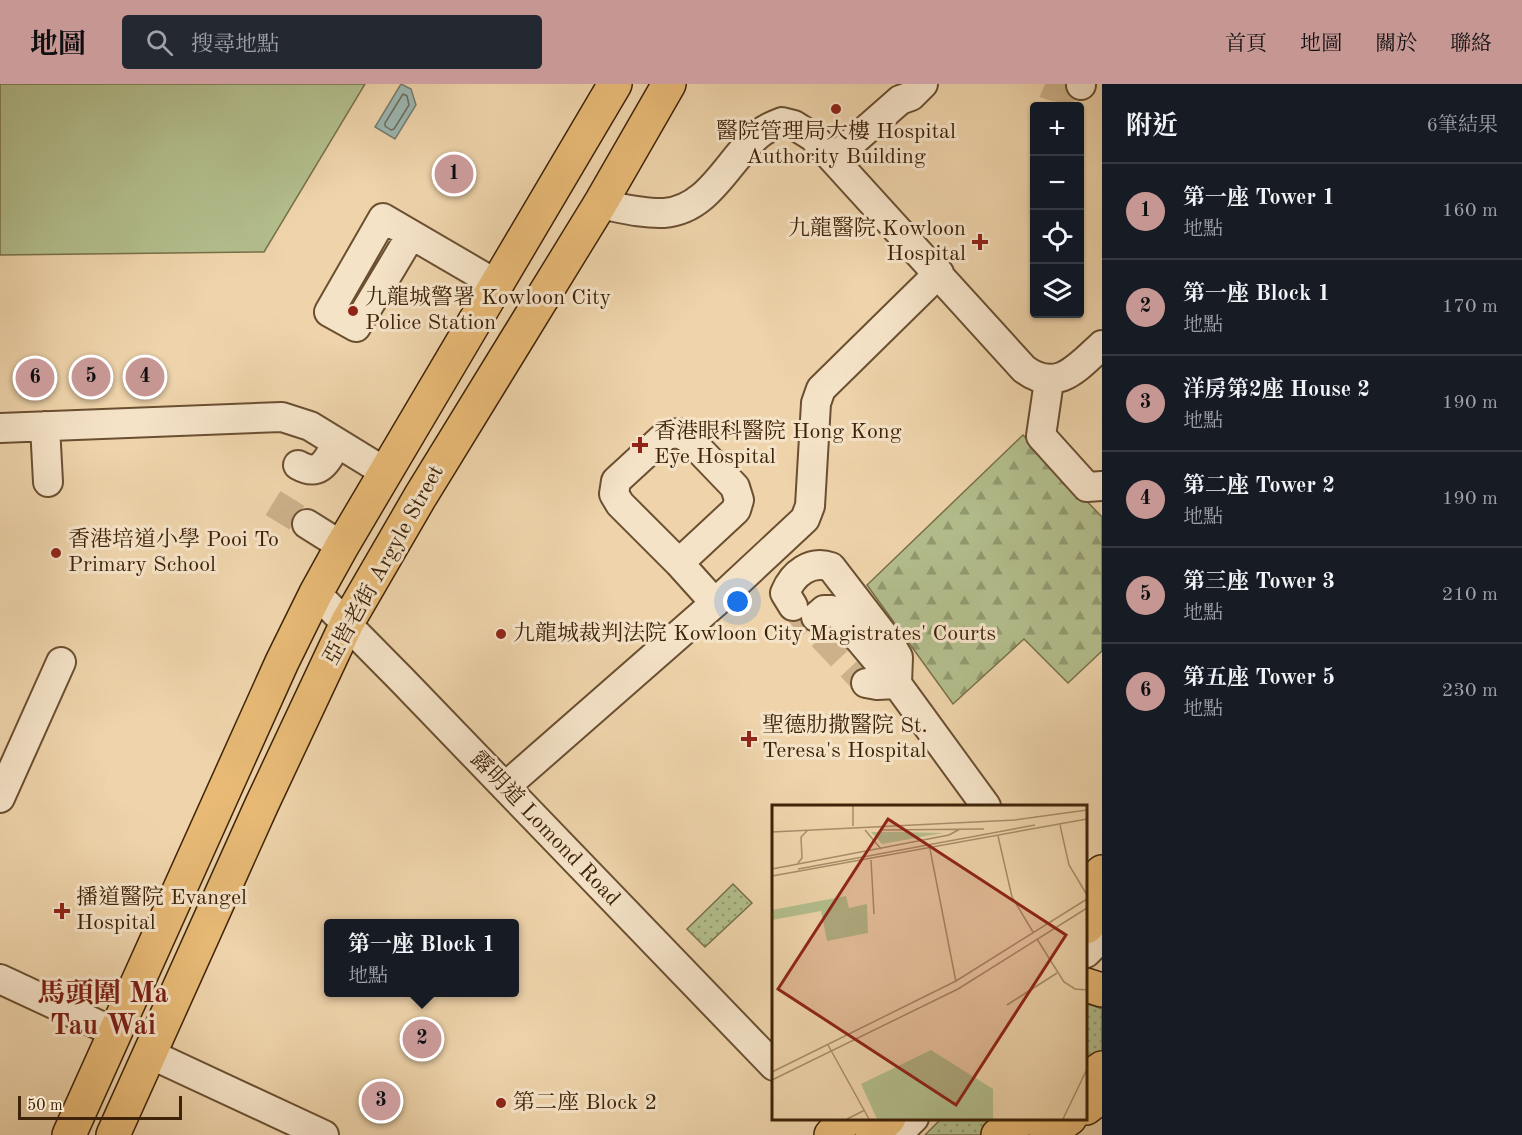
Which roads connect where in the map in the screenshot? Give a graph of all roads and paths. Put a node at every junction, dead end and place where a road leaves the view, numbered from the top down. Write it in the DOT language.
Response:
graph roads {
  1 [pos="615,84"];
  2 [pos="669,84"];
  3 [pos="923,84"];
  4 [pos="833,159"];
  5 [pos="600,204"];
  6 [pos="411,235"];
  7 [pos="939,273"];
  8 [pos="496,284"];
  9 [pos="1102,345"];
  10 [pos="1048,381"];
  11 [pos="45,426"];
  12 [pos="0,428"];
  13 [pos="337,443"];
  14 [pos="298,465"];
  15 [pos="385,472"];
  16 [pos="48,482"];
  17 [pos="1102,486"];
  18 [pos="307,524"];
  19 [pos="342,546"];
  20 [pos="679,563"];
  21 [pos="316,593"];
  22 [pos="715,603"];
  23 [pos="347,623"];
  24 [pos="61,662"];
  25 [pos="866,683"];
  26 [pos="897,684"];
  27 [pos="505,787"];
  28 [pos="0,798"];
  29 [pos="985,805"];
  30 [pos="1102,872"];
  31 [pos="1087,887"];
  32 [pos="1102,911"];
  33 [pos="1087,926"];
  34 [pos="1102,937"];
  35 [pos="1087,952"];
  36 [pos="0,979"];
  37 [pos="1087,985"];
  38 [pos="1102,990"];
  39 [pos="116,1033"];
  40 [pos="150,1054"];
  41 [pos="772,1064"];
  42 [pos="1102,1068"];
  43 [pos="1087,1078"];
  44 [pos="1102,1096"];
  45 [pos="1087,1106"];
  46 [pos="888,1120"];
  47 [pos="913,1120"];
  48 [pos="1068,1120"];
  49 [pos="69,1135"];
  50 [pos="113,1135"];
  51 [pos="324,1135"];
  52 [pos="872,1135"];
  53 [pos="897,1135"];
  54 [pos="1046,1135"];
  1 -- 8 [label="main road, 亞皆老街 Argyle Street"];
  2 -- 5 [label="main road, 亞皆老街 Argyle Street"];
  3 -- 4 [label="street"];
  4 -- 5 [label="street"];
  4 -- 7 [label="street"];
  5 -- 23 [label="main road, 亞皆老街 Argyle Street"];
  6 -- 8 [label="street"];
  7 -- 10 [label="street"];
  7 -- 22 [label="street"];
  8 -- 15 [label="main road, 亞皆老街 Argyle Street"];
  9 -- 10 [label="street"];
  10 -- 17 [label="street"];
  11 -- 12 [label="street"];
  11 -- 13 [label="street"];
  11 -- 16 [label="street"];
  13 -- 14 [label="street"];
  13 -- 15 [label="street"];
  15 -- 19 [label="main road, 亞皆老街 Argyle Street"];
  18 -- 19 [label="street"];
  19 -- 21 [label="main road, 亞皆老街 Argyle Street"];
  20 -- 20 [label="street"];
  20 -- 22 [label="street"];
  21 -- 23 [label="street, 露明道 Lomond Road"];
  21 -- 39 [label="main road, 亞皆老街 Argyle Street"];
  22 -- 27 [label="street"];
  23 -- 27 [label="street, 露明道 Lomond Road"];
  23 -- 40 [label="main road, 亞皆老街 Argyle Street"];
  24 -- 28 [label="street"];
  25 -- 26 [label="street"];
  26 -- 26 [label="street"];
  26 -- 29 [label="street"];
  27 -- 41 [label="street, 露明道 Lomond Road"];
  30 -- 31 [label="main road"];
  32 -- 33 [label="main road"];
  34 -- 35 [label="street"];
  36 -- 39 [label="street"];
  37 -- 38 [label="main road"];
  39 -- 49 [label="main road, 亞皆老街 Argyle Street"];
  40 -- 50 [label="main road, 亞皆老街 Argyle Street"];
  40 -- 51 [label="street"];
  42 -- 43 [label="main road"];
  44 -- 45 [label="main road"];
  46 -- 52 [label="main road"];
  47 -- 53 [label="street"];
  48 -- 54 [label="main road"];
}
